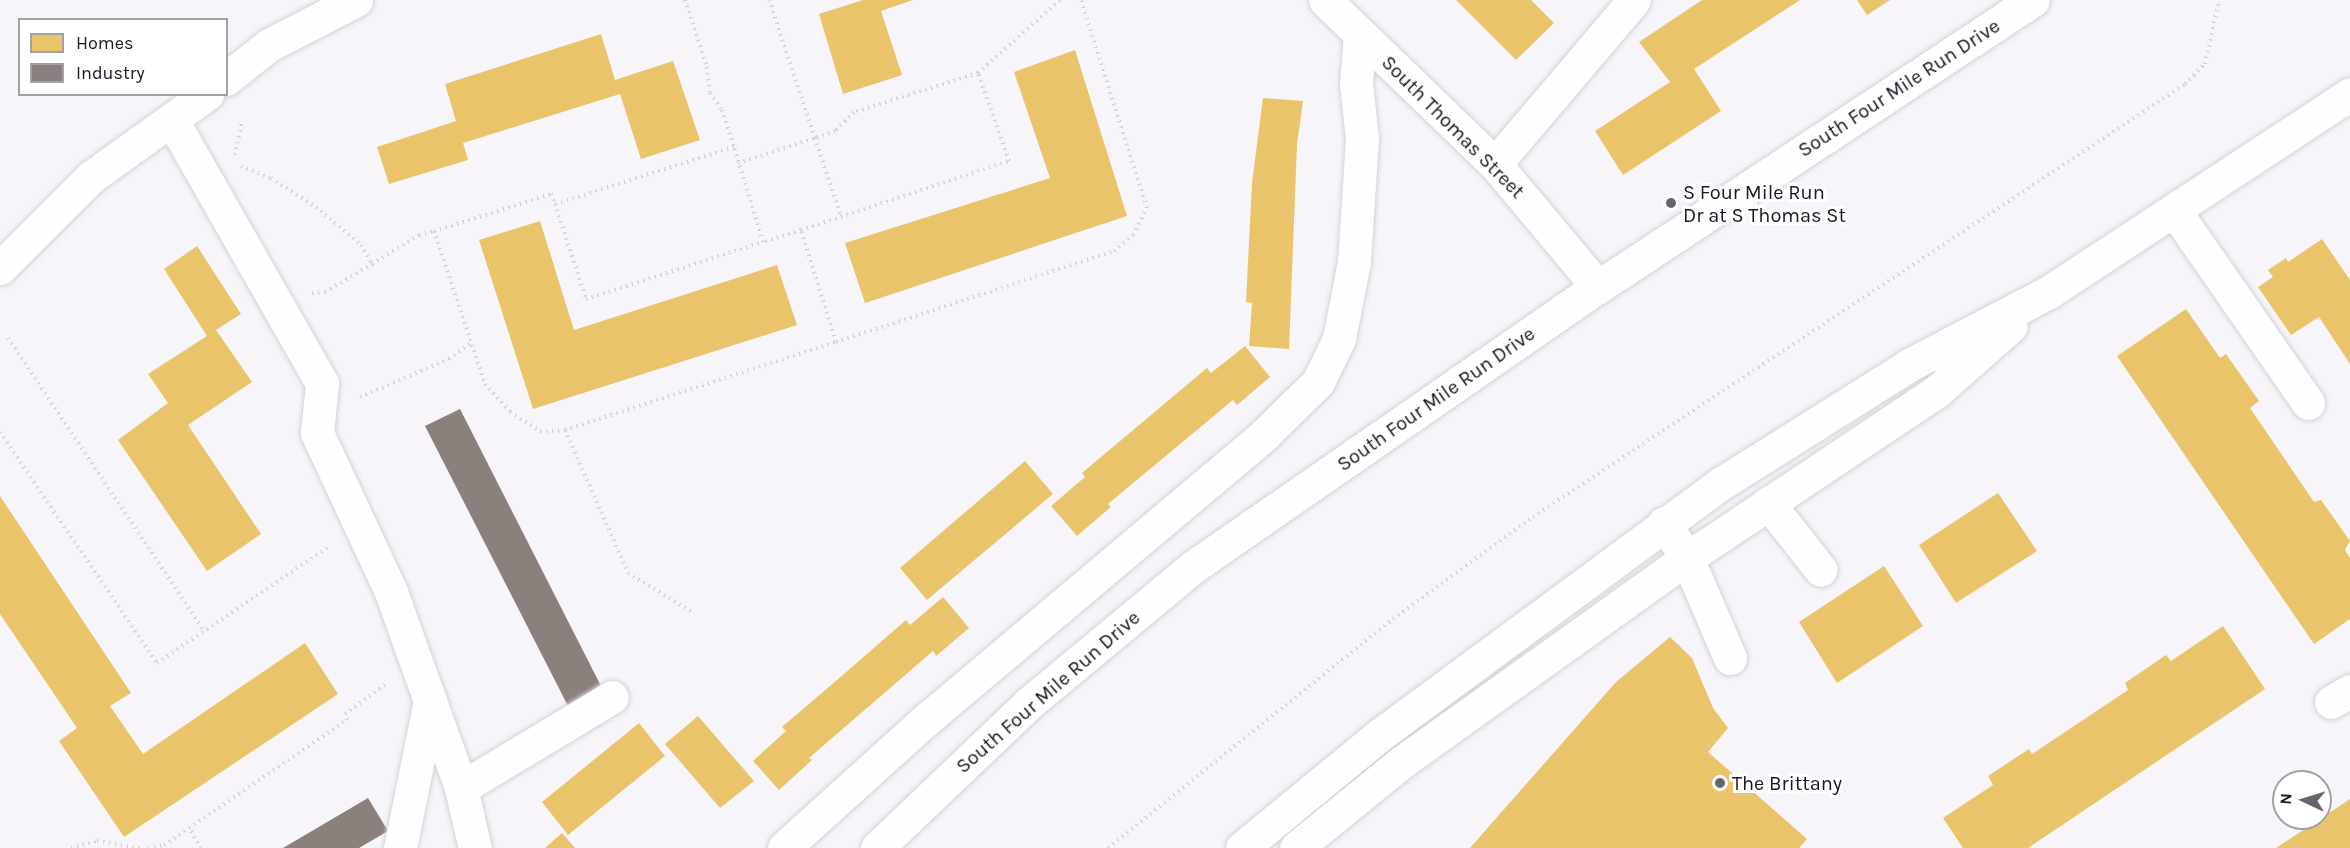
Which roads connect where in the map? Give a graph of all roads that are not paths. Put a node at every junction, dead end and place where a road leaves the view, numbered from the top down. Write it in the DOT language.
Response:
graph roads {
  1 [pos="356,0"];
  2 [pos="1325,0"];
  3 [pos="1634,0"];
  4 [pos="2033,0"];
  5 [pos="1360,34"];
  6 [pos="228,77"];
  7 [pos="2350,94"];
  8 [pos="205,96"];
  9 [pos="173,122"];
  10 [pos="1495,164"];
  11 [pos="2174,210"];
  12 [pos="0,268"];
  13 [pos="1598,287"];
  14 [pos="2049,292"];
  15 [pos="2308,403"];
  16 [pos="1768,503"];
  17 [pos="1664,523"];
  18 [pos="1687,558"];
  19 [pos="1821,570"];
  20 [pos="1730,658"];
  21 [pos="612,697"];
  22 [pos="431,699"];
  23 [pos="461,788"];
  24 [pos="400,848"];
  25 [pos="475,848"];
  26 [pos="784,848"];
  27 [pos="877,848"];
  28 [pos="1242,848"];
  29 [pos="1296,848"];
  1 -- 6 [label="street"];
  2 -- 5 [label="street, South Thomas Street"];
  3 -- 10 [label="street"];
  4 -- 13 [label="street, South Four Mile Run Drive"];
  5 -- 10 [label="street, South Thomas Street"];
  5 -- 26 [label="street"];
  7 -- 11 [label="street"];
  8 -- 9 [label="street"];
  9 -- 12 [label="street"];
  9 -- 22 [label="street"];
  10 -- 13 [label="street, South Thomas Street"];
  11 -- 14 [label="street"];
  11 -- 15 [label="street"];
  13 -- 27 [label="street, South Four Mile Run Drive"];
  14 -- 16 [label="street"];
  14 -- 17 [label="street"];
  16 -- 18 [label="street"];
  16 -- 19 [label="street"];
  17 -- 18 [label="street"];
  17 -- 28 [label="street"];
  18 -- 20 [label="street"];
  18 -- 29 [label="street"];
  21 -- 23 [label="street"];
  22 -- 23 [label="street"];
  22 -- 24 [label="street"];
  23 -- 25 [label="street"];
}
